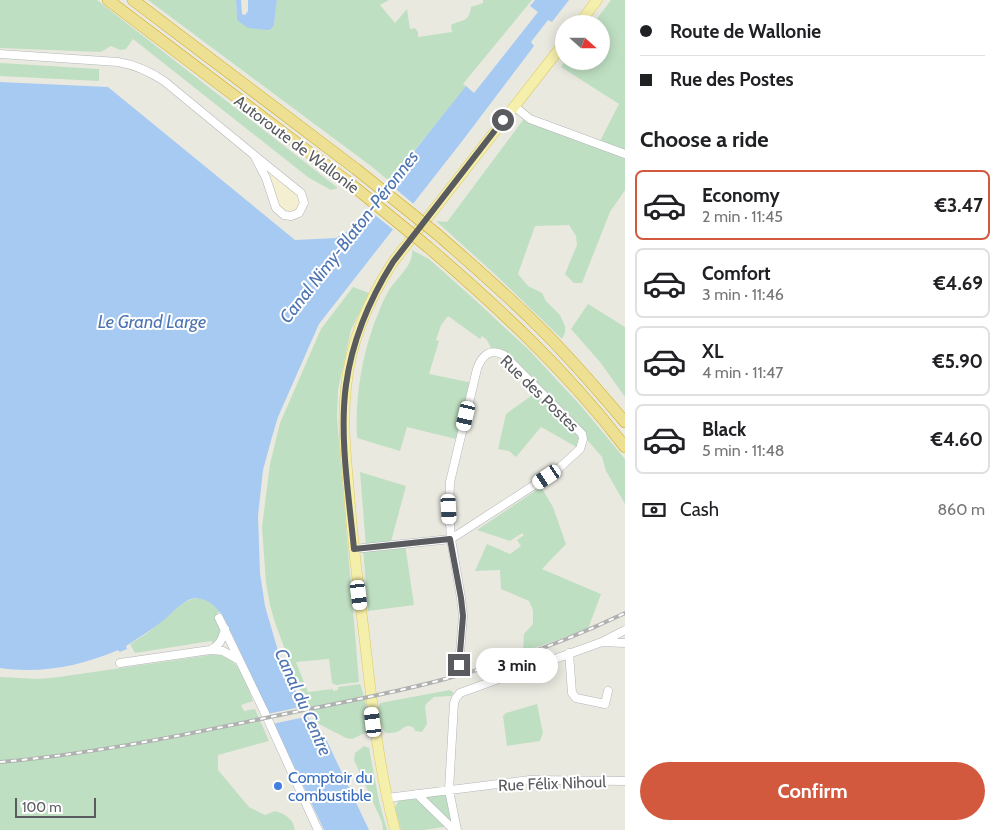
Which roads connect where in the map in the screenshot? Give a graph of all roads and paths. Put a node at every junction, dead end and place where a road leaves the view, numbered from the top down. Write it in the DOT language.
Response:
graph roads {
  1 [pos="108,0"];
  2 [pos="133,0"];
  3 [pos="597,0"];
  4 [pos="585,15"];
  5 [pos="0,54"];
  6 [pos="555,54"];
  7 [pos="514,106"];
  8 [pos="625,154"];
  9 [pos="254,155"];
  10 [pos="625,422"];
  11 [pos="625,447"];
  12 [pos="450,539"];
  13 [pos="354,549"];
  14 [pos="218,618"];
  15 [pos="225,630"];
  16 [pos="625,630"];
  17 [pos="602,642"];
  18 [pos="625,643"];
  19 [pos="210,650"];
  20 [pos="569,653"];
  21 [pos="241,662"];
  22 [pos="120,663"];
  23 [pos="459,665"];
  24 [pos="608,691"];
  25 [pos="625,781"];
  26 [pos="449,790"];
  27 [pos="416,794"];
  28 [pos="387,798"];
  29 [pos="318,830"];
  30 [pos="395,830"];
  31 [pos="455,830"];
  1 -- 11 [label="highway, Autoroute de Wallonie, bridge"];
  2 -- 10 [label="highway, Autoroute de Wallonie, bridge"];
  3 -- 4 [label="main road"];
  5 -- 9 [label="street"];
  6 -- 7 [label="main road"];
  7 -- 8 [label="street"];
  7 -- 13 [label="main road"];
  9 -- 9 [label="street"];
  12 -- 12 [label="street, Rue des Postes"];
  12 -- 13 [label="street, Rue des Postes"];
  12 -- 23 [label="street, Rue des Postes"];
  13 -- 28 [label="main road"];
  14 -- 15 [label="street"];
  15 -- 19 [label="street"];
  15 -- 21 [label="street"];
  16 -- 17 [label="street"];
  17 -- 18 [label="street"];
  17 -- 20 [label="street"];
  19 -- 21 [label="street"];
  19 -- 22 [label="street"];
  20 -- 24 [label="street"];
  20 -- 26 [label="street"];
  21 -- 29 [label="street"];
  25 -- 26 [label="street, Rue Félix Nihoul"];
  26 -- 27 [label="street"];
  26 -- 31 [label="street"];
  27 -- 28 [label="street"];
  27 -- 31 [label="street"];
  28 -- 30 [label="main road"];
}
